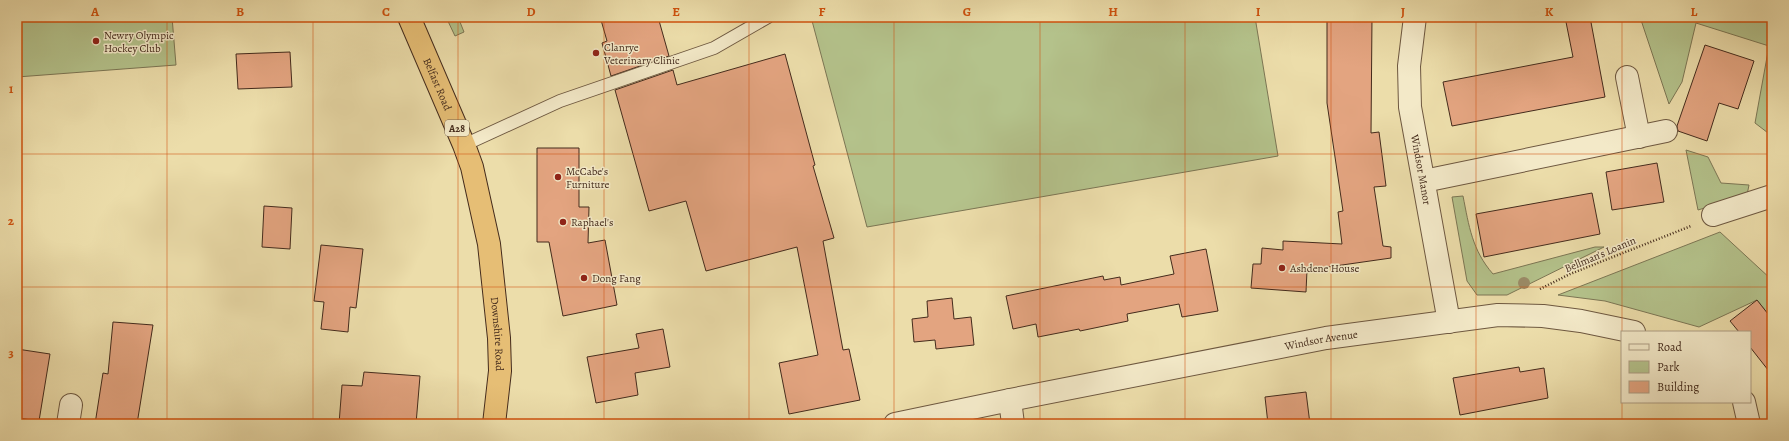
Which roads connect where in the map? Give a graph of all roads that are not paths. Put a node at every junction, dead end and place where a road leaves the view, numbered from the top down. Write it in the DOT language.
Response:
graph roads {
  1 [pos="409,17"];
  2 [pos="768,17"];
  3 [pos="1415,17"];
  4 [pos="1627,77"];
  5 [pos="1666,131"];
  6 [pos="1638,137"];
  7 [pos="464,145"];
  8 [pos="1424,181"];
  9 [pos="1772,196"];
  10 [pos="1713,215"];
  11 [pos="489,244"];
  12 [pos="1449,322"];
  13 [pos="1629,331"];
  14 [pos="1010,400"];
  15 [pos="1744,403"];
  16 [pos="494,424"];
  17 [pos="895,424"];
  18 [pos="1013,424"];
  19 [pos="1749,424"];
  1 -- 7 [label="highway, Belfast Road / A28"];
  2 -- 7 [label="lane"];
  3 -- 8 [label="street, Windsor Manor"];
  4 -- 6 [label="street"];
  5 -- 6 [label="street"];
  6 -- 8 [label="street"];
  7 -- 11 [label="highway, Belfast Road / A28"];
  8 -- 12 [label="street, Windsor Manor"];
  9 -- 10 [label="street"];
  11 -- 16 [label="highway, Downshire Road / A28"];
  12 -- 13 [label="street, Windsor Avenue"];
  12 -- 14 [label="street, Windsor Avenue"];
  14 -- 17 [label="street, Windsor Avenue"];
  14 -- 18 [label="street"];
  15 -- 19 [label="street"];
}
